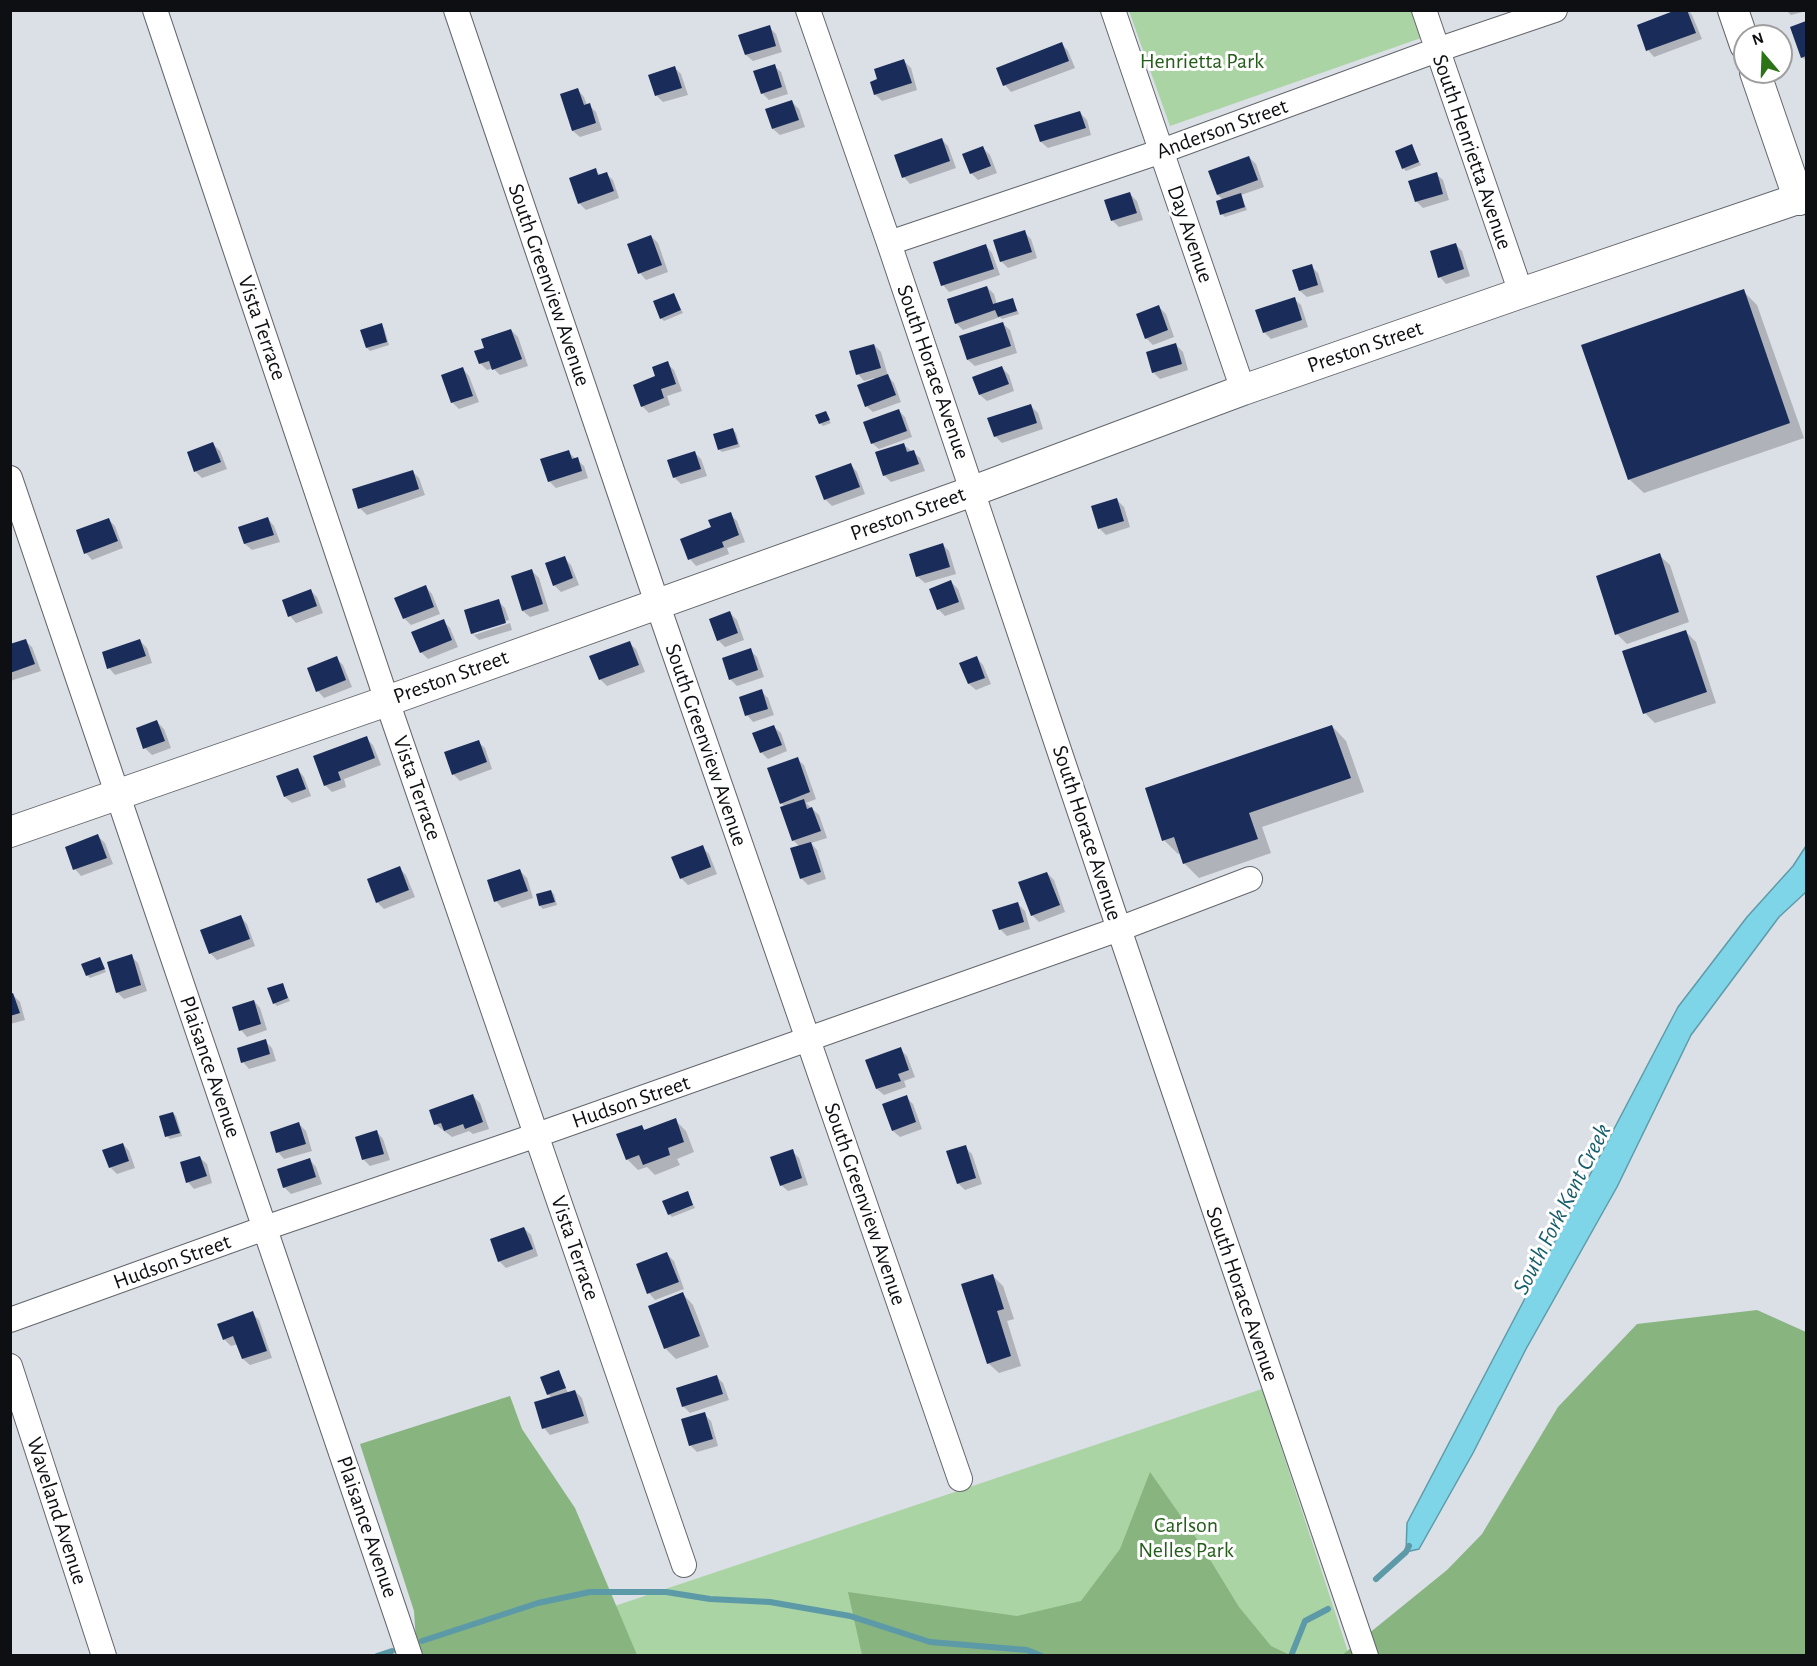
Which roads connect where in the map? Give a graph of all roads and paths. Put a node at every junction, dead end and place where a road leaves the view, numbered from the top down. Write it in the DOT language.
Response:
graph roads {
  1 [pos="155,10"];
  2 [pos="456,10"];
  3 [pos="808,10"];
  4 [pos="1113,10"];
  5 [pos="1424,10"];
  6 [pos="1555,10"];
  7 [pos="1437,50"];
  8 [pos="1760,84"];
  9 [pos="1161,151"];
  10 [pos="1803,198"];
  11 [pos="889,243"];
  12 [pos="1521,292"];
  13 [pos="1243,390"];
  14 [pos="10,478"];
  15 [pos="973,491"];
  16 [pos="657,603"];
  17 [pos="387,701"];
  18 [pos="118,796"];
  19 [pos="10,832"];
  20 [pos="1250,879"];
  21 [pos="1119,929"];
  22 [pos="808,1040"];
  23 [pos="537,1135"];
  24 [pos="265,1228"];
  25 [pos="10,1320"];
  26 [pos="10,1366"];
  27 [pos="960,1479"];
  28 [pos="684,1565"];
  29 [pos="104,1656"];
  30 [pos="410,1656"];
  31 [pos="1366,1656"];
  1 -- 17 [label="street, Vista Terrace"];
  2 -- 16 [label="street, South Greenview Avenue"];
  3 -- 11 [label="street, South Horace Avenue"];
  4 -- 9 [label="street, Day Avenue"];
  5 -- 7 [label="street, South Henrietta Avenue"];
  6 -- 7 [label="street, Anderson Street"];
  7 -- 9 [label="street, Anderson Street"];
  7 -- 12 [label="street, South Henrietta Avenue"];
  8 -- 10 [label="street"];
  9 -- 11 [label="street, Anderson Street"];
  9 -- 13 [label="street, Day Avenue"];
  10 -- 12 [label="street, Preston Street"];
  11 -- 15 [label="street, South Horace Avenue"];
  12 -- 13 [label="street, Preston Street"];
  13 -- 15 [label="street, Preston Street"];
  14 -- 18 [label="street, Plaisance Avenue"];
  15 -- 16 [label="street, Preston Street"];
  15 -- 21 [label="street, South Horace Avenue"];
  16 -- 17 [label="street, Preston Street"];
  16 -- 22 [label="street, South Greenview Avenue"];
  17 -- 18 [label="street, Preston Street"];
  17 -- 23 [label="street, Vista Terrace"];
  18 -- 19 [label="street, Preston Street"];
  18 -- 24 [label="street, Plaisance Avenue"];
  20 -- 21 [label="street, Hudson Street"];
  21 -- 22 [label="street, Hudson Street"];
  21 -- 31 [label="street, South Horace Avenue"];
  22 -- 23 [label="street, Hudson Street"];
  22 -- 27 [label="street, South Greenview Avenue"];
  23 -- 24 [label="street, Hudson Street"];
  23 -- 28 [label="street, Vista Terrace"];
  24 -- 25 [label="street, Hudson Street"];
  24 -- 30 [label="street, Plaisance Avenue"];
  26 -- 29 [label="street, Waveland Avenue"];
}
